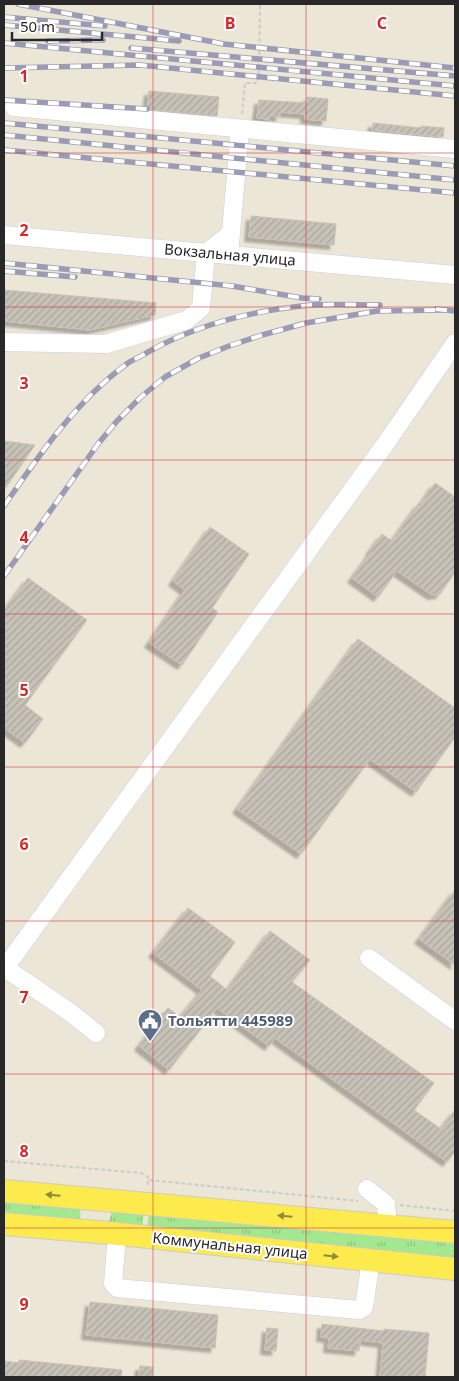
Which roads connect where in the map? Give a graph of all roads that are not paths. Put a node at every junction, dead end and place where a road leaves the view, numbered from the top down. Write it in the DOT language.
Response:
graph roads {
  1 [pos="14,107"];
  2 [pos="240,129"];
  3 [pos="455,149"];
  4 [pos="230,234"];
  5 [pos="4,235"];
  6 [pos="206,253"];
  7 [pos="229,255"];
  8 [pos="455,275"];
  9 [pos="4,342"];
  10 [pos="455,343"];
  11 [pos="369,958"];
  12 [pos="4,968"];
  13 [pos="455,1021"];
  14 [pos="96,1033"];
  15 [pos="367,1189"];
  16 [pos="4,1190"];
  17 [pos="78,1197"];
  18 [pos="110,1200"];
  19 [pos="387,1215"];
  20 [pos="4,1224"];
  21 [pos="75,1230"];
  22 [pos="455,1232"];
  23 [pos="113,1234"];
  24 [pos="371,1260"];
  25 [pos="455,1269"];
  1 -- 2 [label="street"];
  2 -- 3 [label="street"];
  2 -- 4 [label="street"];
  4 -- 6 [label="street"];
  4 -- 7 [label="street"];
  5 -- 6 [label="street, Вокзальная улица"];
  6 -- 7 [label="street, Вокзальная улица"];
  6 -- 9 [label="street"];
  7 -- 8 [label="street, Вокзальная улица"];
  10 -- 12 [label="street"];
  11 -- 13 [label="street"];
  12 -- 14 [label="street"];
  15 -- 19 [label="street"];
  17 -- 16 [label="main road, one-way"];
  17 -- 18 [label="main road"];
  17 -- 21 [label="main road"];
  19 -- 18 [label="main road, one-way"];
  18 -- 23 [label="main road"];
  19 -- 22 [label="main road"];
  20 -- 21 [label="main road, Коммунальная улица"];
  21 -- 23 [label="main road, Коммунальная улица"];
  23 -- 24 [label="main road, Коммунальная улица, one-way"];
  23 -- 24 [label="street"];
  24 -- 25 [label="main road, Коммунальная улица"];
}
